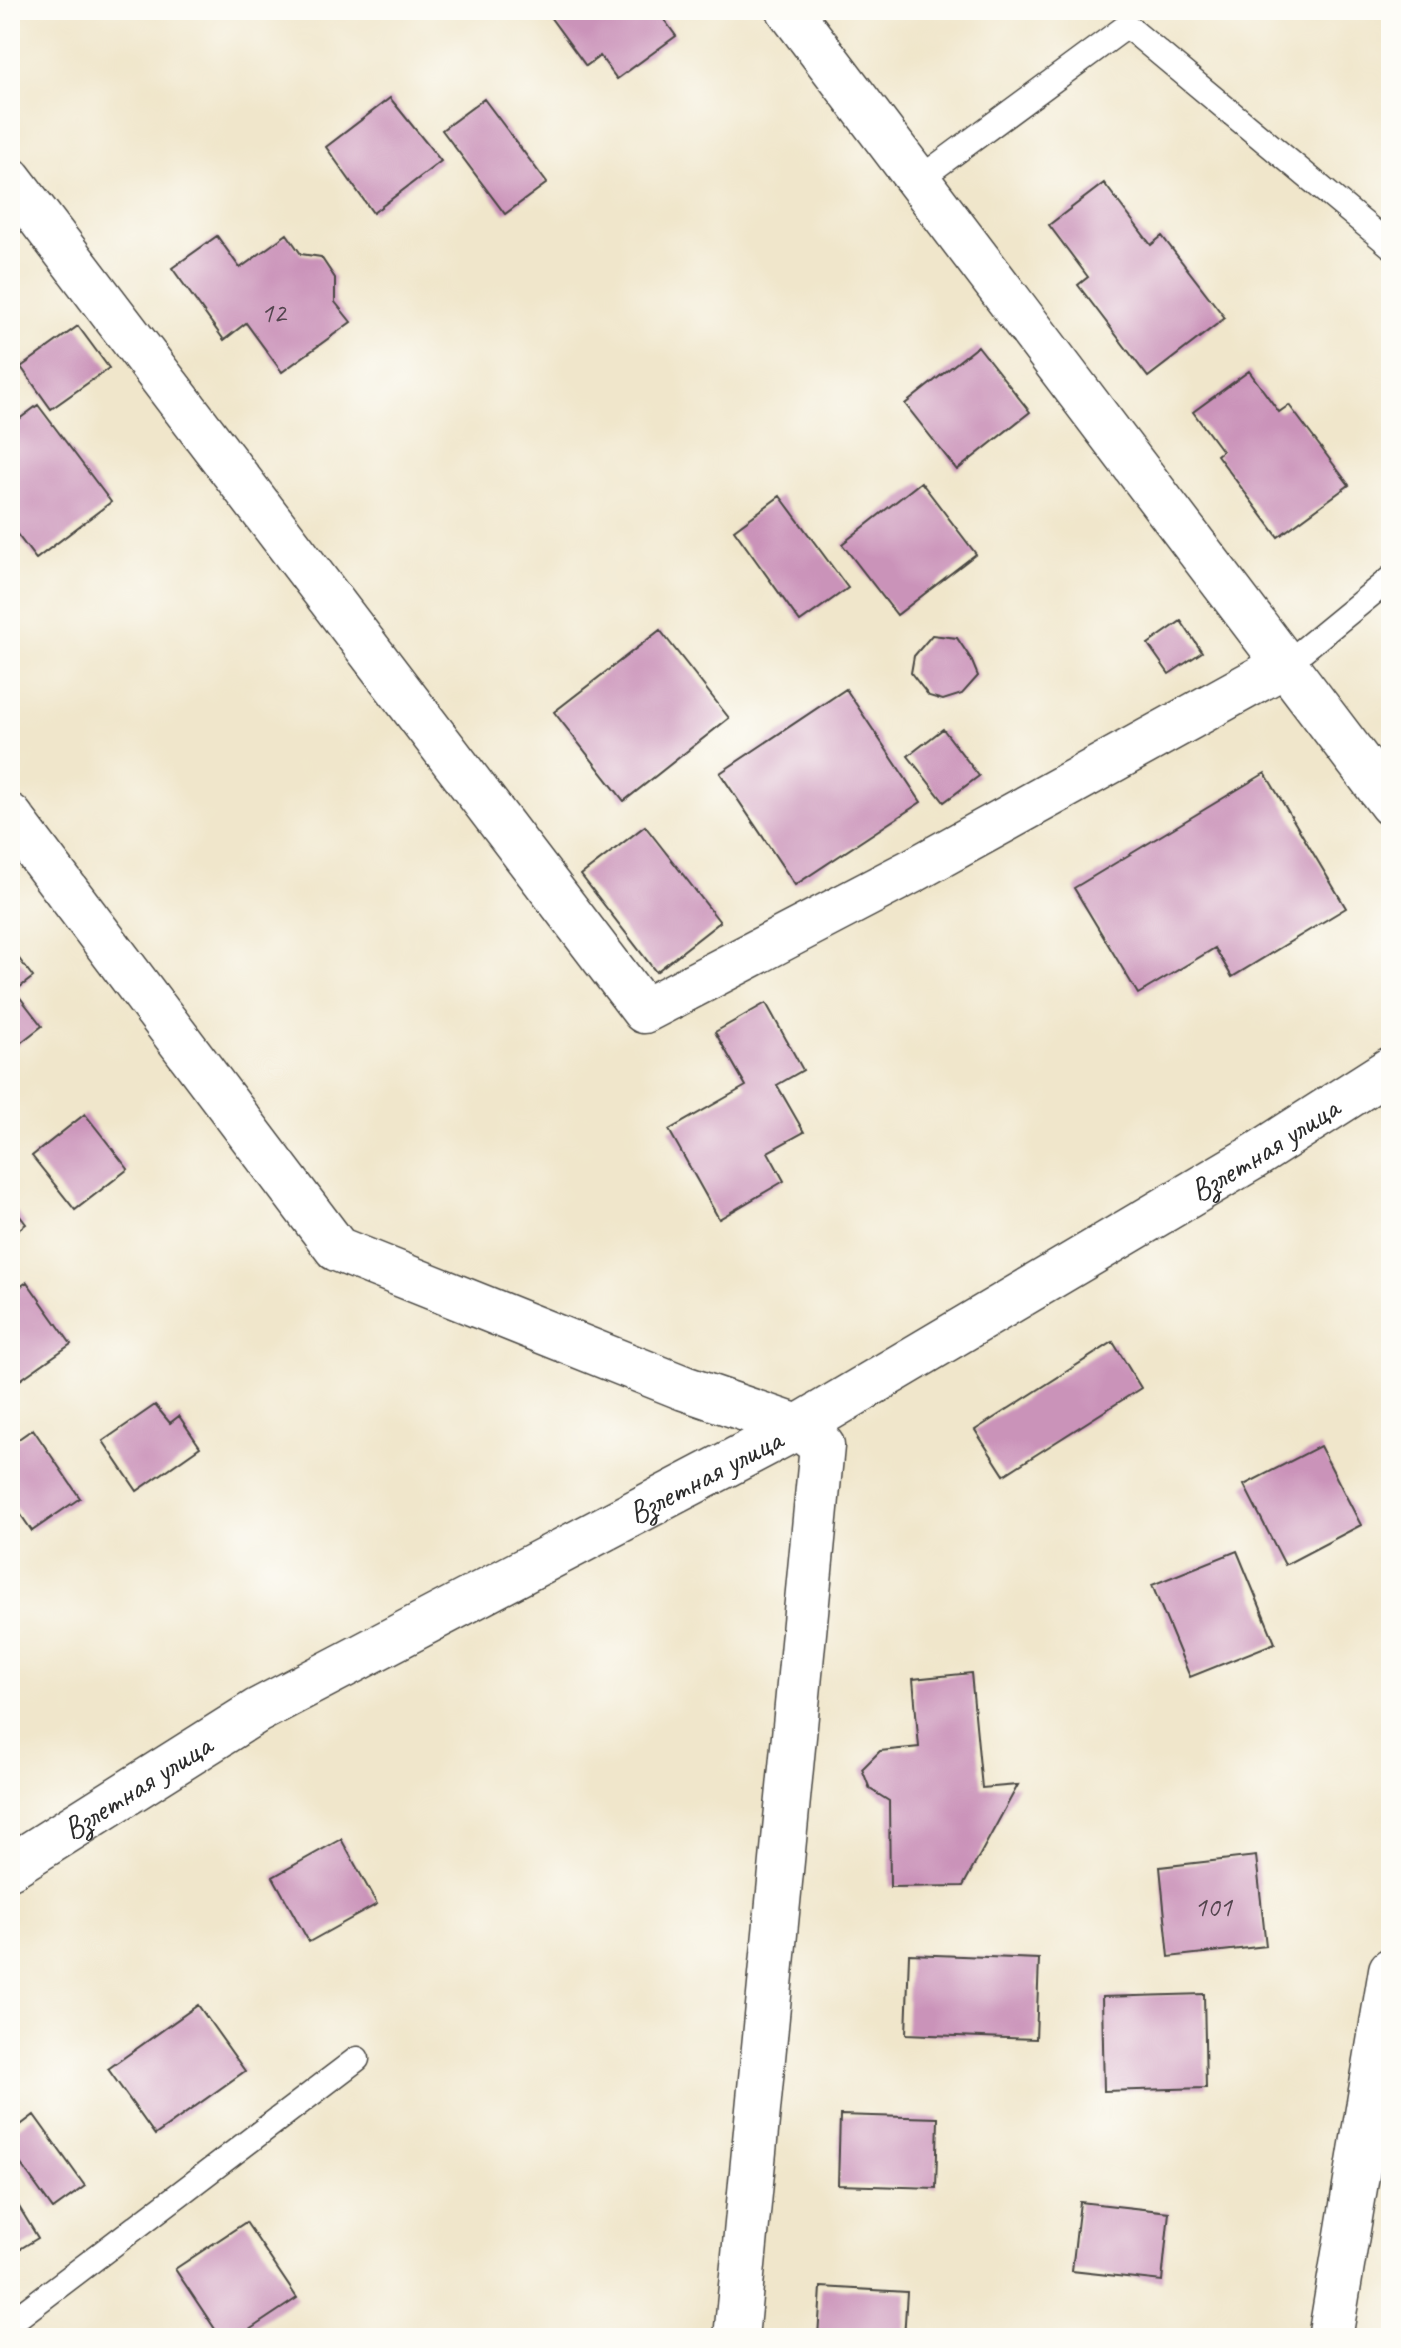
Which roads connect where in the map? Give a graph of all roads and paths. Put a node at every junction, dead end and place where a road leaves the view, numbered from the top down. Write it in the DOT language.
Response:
graph roads {
  1 [pos="789,10"];
  2 [pos="10,179"];
  3 [pos="918,180"];
  4 [pos="1391,246"];
  5 [pos="1391,578"];
  6 [pos="1285,665"];
  7 [pos="1391,804"];
  8 [pos="10,816"];
  9 [pos="1391,1069"];
  10 [pos="798,1427"];
  11 [pos="10,1867"];
  12 [pos="1391,1970"];
  13 [pos="357,2059"];
  14 [pos="10,2323"];
  15 [pos="736,2338"];
  16 [pos="1330,2338"];
  1 -- 3 [label="street"];
  2 -- 6 [label="street"];
  3 -- 4 [label="lane"];
  3 -- 6 [label="street"];
  5 -- 6 [label="lane"];
  6 -- 7 [label="street"];
  8 -- 10 [label="street"];
  9 -- 10 [label="street, Взлетная улица"];
  10 -- 11 [label="street, Взлетная улица"];
  10 -- 15 [label="street"];
  12 -- 16 [label="street"];
  13 -- 14 [label="lane"];
}
